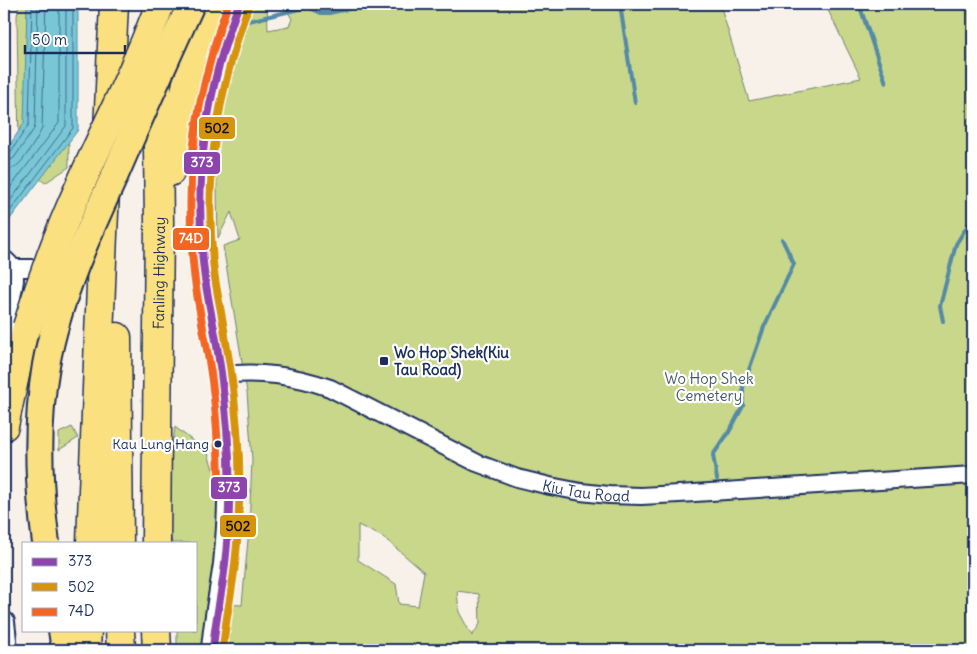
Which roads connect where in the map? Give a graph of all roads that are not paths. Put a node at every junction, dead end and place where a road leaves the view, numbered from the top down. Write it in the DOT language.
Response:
graph roads {
  1 [pos="114,4"];
  2 [pos="158,4"];
  3 [pos="191,4"];
  4 [pos="210,4"];
  5 [pos="239,4"];
  6 [pos="159,222"];
  7 [pos="8,264"];
  8 [pos="75,266"];
  9 [pos="4,333"];
  10 [pos="118,375"];
  11 [pos="222,375"];
  12 [pos="4,426"];
  13 [pos="973,476"];
  14 [pos="46,542"];
  15 [pos="91,542"];
  16 [pos="109,542"];
  17 [pos="119,542"];
  18 [pos="156,542"];
  19 [pos="4,622"];
  20 [pos="62,632"];
  21 [pos="87,632"];
  22 [pos="104,632"];
  23 [pos="120,632"];
  24 [pos="156,632"];
  25 [pos="6,650"];
  26 [pos="65,650"];
  27 [pos="86,650"];
  28 [pos="104,650"];
  29 [pos="121,650"];
  30 [pos="157,650"];
  31 [pos="213,650"];
  1 -- 10 [label="highway"];
  1 -- 15 [label="highway"];
  2 -- 6 [label="highway, Fanling Highway"];
  2 -- 12 [label="highway, bridge"];
  3 -- 14 [label="highway, bridge"];
  4 -- 6 [label="highway"];
  5 -- 11 [label="main road"];
  6 -- 18 [label="highway, Fanling Highway"];
  7 -- 8 [label="street"];
  7 -- 9 [label="street"];
  10 -- 16 [label="highway"];
  10 -- 17 [label="highway"];
  11 -- 13 [label="street, Kiu Tau Road"];
  11 -- 31 [label="main road"];
  19 -- 25 [label="street"];
  20 -- 26 [label="highway"];
  21 -- 27 [label="highway"];
  22 -- 28 [label="highway"];
  23 -- 29 [label="highway"];
  24 -- 30 [label="highway"];
}
